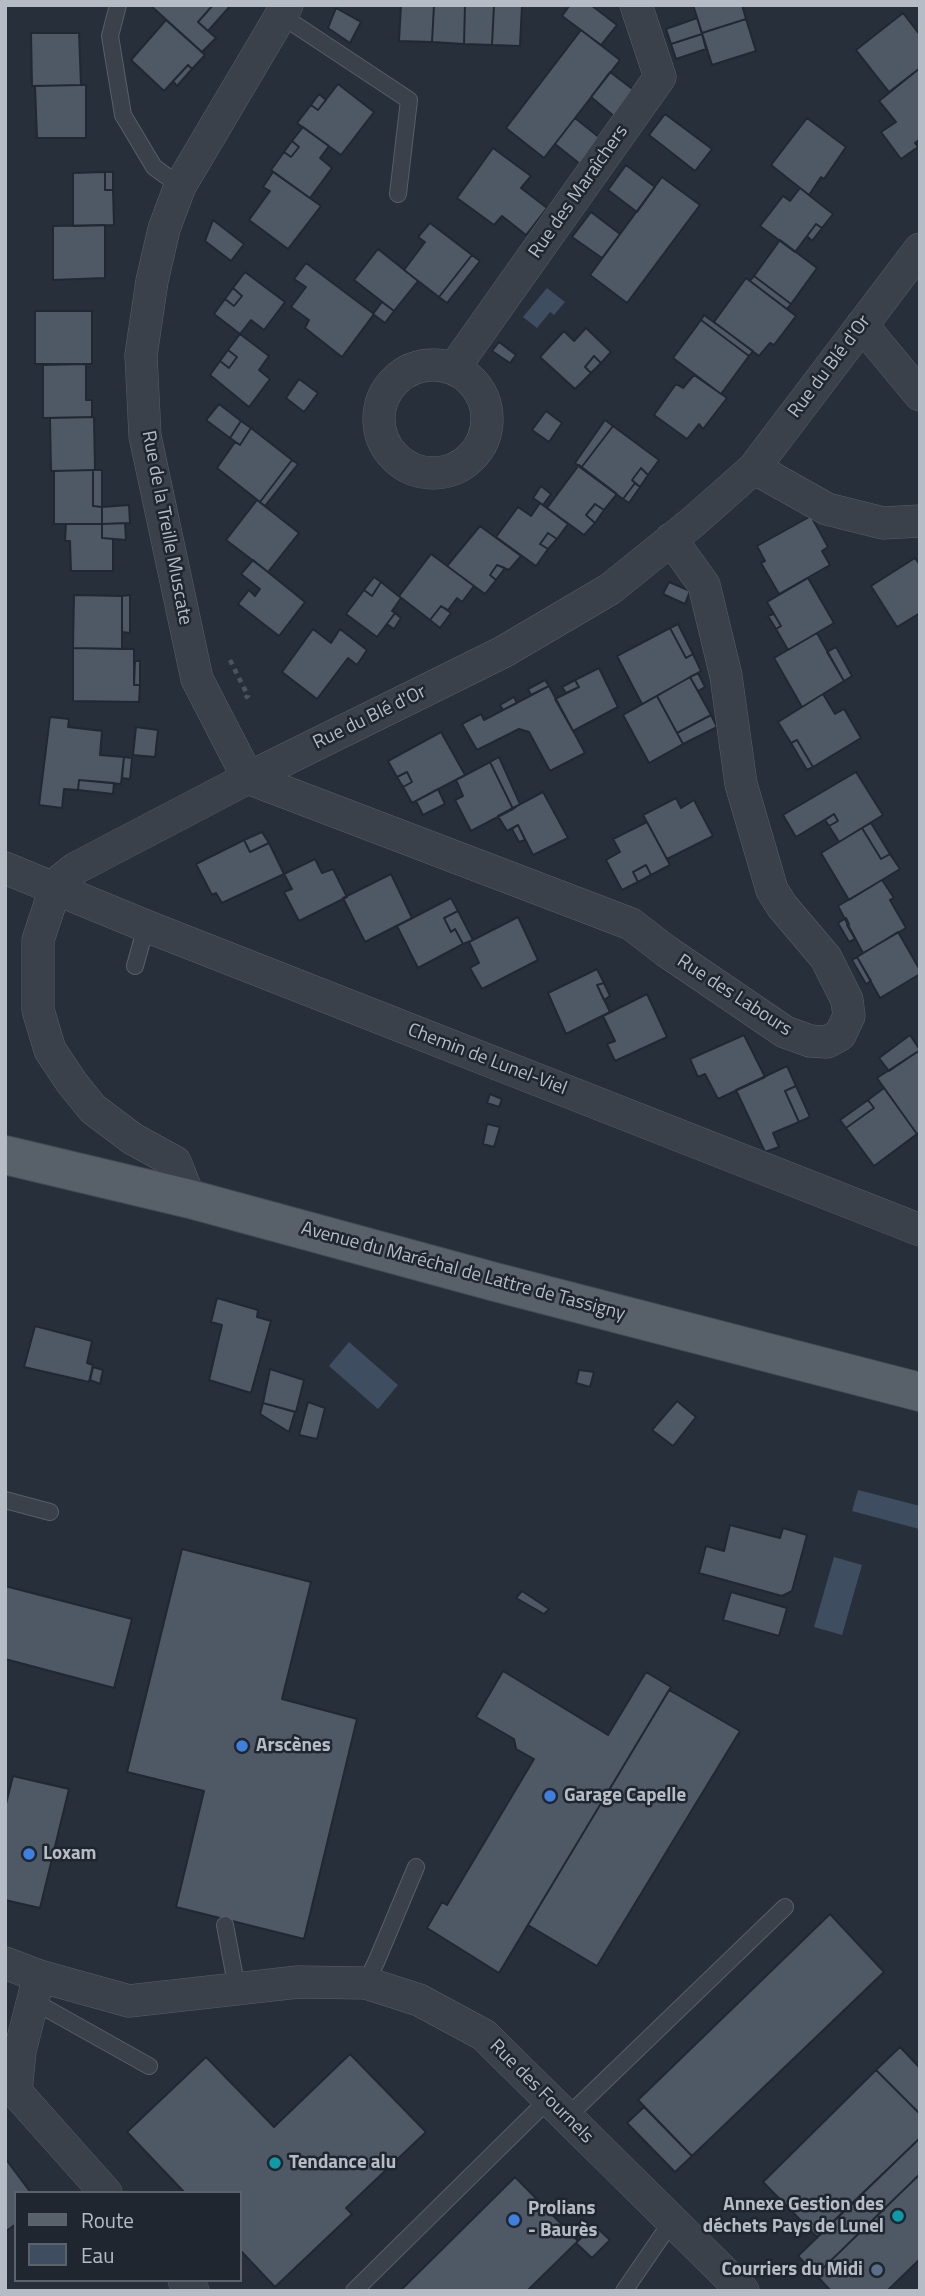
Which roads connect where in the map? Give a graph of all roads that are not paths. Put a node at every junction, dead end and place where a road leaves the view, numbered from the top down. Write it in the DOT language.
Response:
graph roads {
  1 [pos="118,5"];
  2 [pos="636,5"];
  3 [pos="285,10"];
  4 [pos="180,186"];
  5 [pos="398,194"];
  6 [pos="920,249"];
  7 [pos="862,325"];
  8 [pos="454,368"];
  9 [pos="920,395"];
  10 [pos="754,468"];
  11 [pos="920,522"];
  12 [pos="671,539"];
  13 [pos="248,778"];
  14 [pos="5,868"];
  15 [pos="55,889"];
  16 [pos="146,926"];
  17 [pos="135,966"];
  18 [pos="5,1155"];
  19 [pos="190,1199"];
  20 [pos="920,1230"];
  21 [pos="920,1392"];
  22 [pos="5,1500"];
  23 [pos="50,1512"];
  24 [pos="416,1867"];
  25 [pos="785,1907"];
  26 [pos="225,1925"];
  27 [pos="5,1963"];
  28 [pos="366,1983"];
  29 [pos="36,1989"];
  30 [pos="237,1989"];
  31 [pos="149,2066"];
  32 [pos="558,2108"];
  33 [pos="104,2191"];
  34 [pos="672,2221"];
  35 [pos="354,2291"];
  36 [pos="624,2291"];
  37 [pos="743,2291"];
  1 -- 4 [label="lane"];
  2 -- 8 [label="street, Rue des Maraîchers"];
  3 -- 4 [label="street, Rue de la Treille Muscate"];
  3 -- 5 [label="lane"];
  4 -- 13 [label="street, Rue de la Treille Muscate"];
  6 -- 7 [label="street, Rue du Blé d'Or"];
  7 -- 9 [label="street"];
  7 -- 10 [label="street, Rue du Blé d'Or"];
  10 -- 11 [label="street"];
  10 -- 12 [label="street, Rue du Blé d'Or"];
  12 -- 13 [label="street, Rue du Blé d'Or"];
  12 -- 13 [label="street, Rue des Labours"];
  13 -- 15 [label="street, Rue du Blé d'Or"];
  14 -- 15 [label="street, Chemin de Lunel-Viel"];
  15 -- 16 [label="street, Chemin de Lunel-Viel"];
  15 -- 19 [label="street, Rue du Blé d'Or"];
  16 -- 17 [label="lane"];
  16 -- 20 [label="street, Chemin de Lunel-Viel"];
  18 -- 19 [label="main road, Avenue du Maréchal de Lattre de Tassigny"];
  19 -- 21 [label="main road, Avenue du Maréchal de Lattre de Tassigny"];
  22 -- 23 [label="lane"];
  24 -- 28 [label="lane"];
  25 -- 32 [label="lane"];
  26 -- 30 [label="lane"];
  27 -- 29 [label="street, Rue des Fournels"];
  28 -- 30 [label="street, Rue des Fournels"];
  28 -- 32 [label="street, Rue des Fournels"];
  29 -- 30 [label="street, Rue des Fournels"];
  29 -- 31 [label="lane"];
  29 -- 33 [label="street"];
  32 -- 34 [label="street, Rue des Fournels"];
  32 -- 35 [label="lane"];
  34 -- 36 [label="lane"];
  34 -- 37 [label="street, Rue des Fournels"];
}
